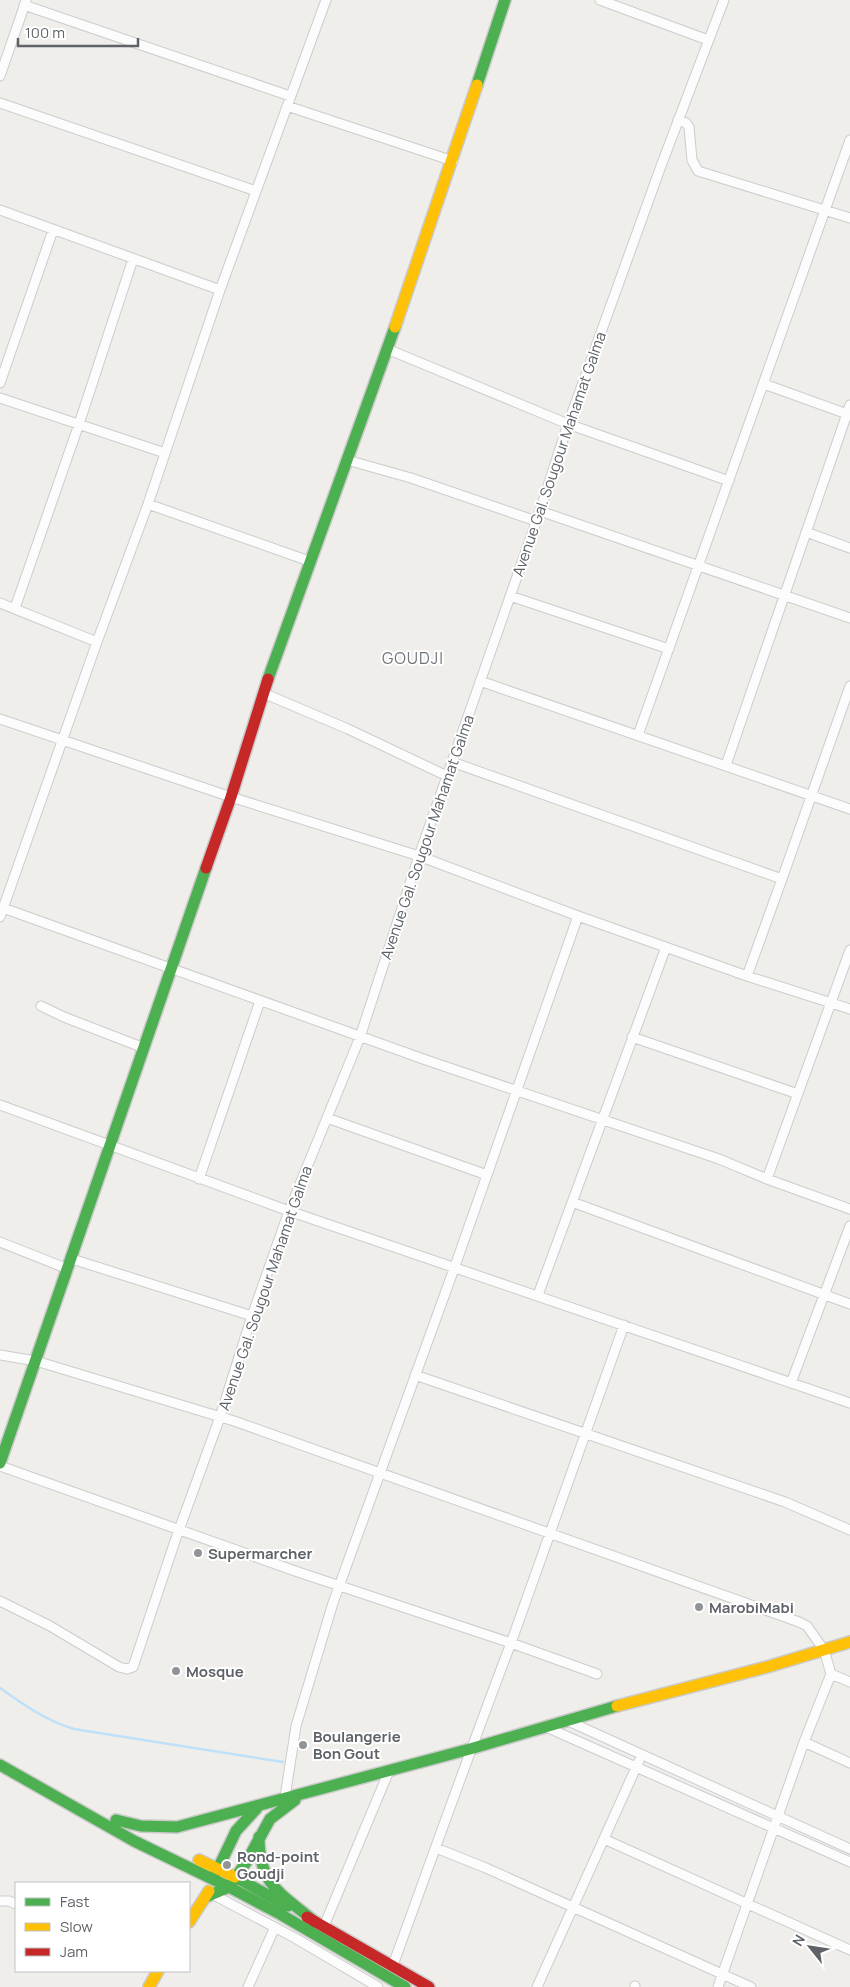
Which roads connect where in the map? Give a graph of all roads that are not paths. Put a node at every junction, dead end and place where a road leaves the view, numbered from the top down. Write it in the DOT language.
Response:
graph roads {
  1 [pos="326,0"];
  2 [pos="505,0"];
  3 [pos="600,0"];
  4 [pos="724,0"];
  5 [pos="25,3"];
  6 [pos="614,3"];
  7 [pos="708,40"];
  8 [pos="0,76"];
  9 [pos="290,96"];
  10 [pos="0,102"];
  11 [pos="287,106"];
  12 [pos="678,120"];
  13 [pos="850,140"];
  14 [pos="453,162"];
  15 [pos="256,191"];
  16 [pos="0,210"];
  17 [pos="825,210"];
  18 [pos="850,218"];
  19 [pos="53,230"];
  20 [pos="133,259"];
  21 [pos="220,290"];
  22 [pos="387,349"];
  23 [pos="0,383"];
  24 [pos="764,384"];
  25 [pos="0,398"];
  26 [pos="849,411"];
  27 [pos="79,424"];
  28 [pos="568,424"];
  29 [pos="165,453"];
  30 [pos="347,460"];
  31 [pos="729,480"];
  32 [pos="148,504"];
  33 [pos="540,511"];
  34 [pos="536,521"];
  35 [pos="806,532"];
  36 [pos="850,548"];
  37 [pos="309,561"];
  38 [pos="698,566"];
  39 [pos="510,596"];
  40 [pos="785,596"];
  41 [pos="0,603"];
  42 [pos="15,608"];
  43 [pos="850,618"];
  44 [pos="97,642"];
  45 [pos="669,649"];
  46 [pos="480,681"];
  47 [pos="850,686"];
  48 [pos="263,693"];
  49 [pos="0,719"];
  50 [pos="638,735"];
  51 [pos="63,740"];
  52 [pos="452,762"];
  53 [pos="726,765"];
  54 [pos="447,776"];
  55 [pos="812,796"];
  56 [pos="231,797"];
  57 [pos="850,809"];
  58 [pos="419,856"];
  59 [pos="782,879"];
  60 [pos="2,913"];
  61 [pos="578,916"];
  62 [pos="666,948"];
  63 [pos="850,950"];
  64 [pos="170,968"];
  65 [pos="747,976"];
  66 [pos="260,1001"];
  67 [pos="831,1003"];
  68 [pos="42,1006"];
  69 [pos="850,1009"];
  70 [pos="360,1036"];
  71 [pos="632,1037"];
  72 [pos="144,1048"];
  73 [pos="517,1090"];
  74 [pos="798,1094"];
  75 [pos="0,1105"];
  76 [pos="327,1118"];
  77 [pos="601,1120"];
  78 [pos="111,1146"];
  79 [pos="487,1175"];
  80 [pos="199,1178"];
  81 [pos="767,1179"];
  82 [pos="572,1202"];
  83 [pos="850,1209"];
  84 [pos="289,1210"];
  85 [pos="850,1226"];
  86 [pos="0,1242"];
  87 [pos="70,1264"];
  88 [pos="455,1266"];
  89 [pos="538,1295"];
  90 [pos="825,1295"];
  91 [pos="850,1304"];
  92 [pos="252,1316"];
  93 [pos="624,1325"];
  94 [pos="0,1355"];
  95 [pos="36,1362"];
  96 [pos="415,1375"];
  97 [pos="791,1383"];
  98 [pos="850,1403"];
  99 [pos="220,1417"];
  100 [pos="585,1435"];
  101 [pos="0,1464"];
  102 [pos="380,1472"];
  103 [pos="180,1530"];
  104 [pos="850,1530"];
  105 [pos="550,1533"];
  106 [pos="339,1586"];
  107 [pos="0,1601"];
  108 [pos="850,1642"];
  109 [pos="511,1643"];
  110 [pos="824,1650"];
  111 [pos="597,1674"];
  112 [pos="830,1674"];
  113 [pos="850,1682"];
  114 [pos="568,1720"];
  115 [pos="546,1727"];
  116 [pos="804,1742"];
  117 [pos="470,1749"];
  118 [pos="642,1754"];
  119 [pos="850,1763"];
  120 [pos="0,1764"];
  121 [pos="636,1766"];
  122 [pos="389,1771"];
  123 [pos="28,1779"];
  124 [pos="310,1792"];
  125 [pos="284,1797"];
  126 [pos="268,1802"];
  127 [pos="779,1816"];
  128 [pos="116,1820"];
  129 [pos="774,1829"];
  130 [pos="259,1836"];
  131 [pos="604,1839"];
  132 [pos="436,1848"];
  133 [pos="850,1849"];
  134 [pos="850,1862"];
  135 [pos="215,1874"];
  136 [pos="232,1882"];
  137 [pos="209,1896"];
  138 [pos="0,1901"];
  139 [pos="15,1903"];
  140 [pos="747,1905"];
  141 [pos="574,1907"];
  142 [pos="190,1921"];
  143 [pos="320,1924"];
  144 [pos="275,1927"];
  145 [pos="850,1950"];
  146 [pos="393,1965"];
  147 [pos="157,1972"];
  148 [pos="380,1973"];
  149 [pos="723,1974"];
  150 [pos="375,1986"];
  151 [pos="149,1987"];
  152 [pos="248,1987"];
  153 [pos="405,1987"];
  154 [pos="429,1987"];
  155 [pos="538,1987"];
  156 [pos="718,1987"];
  157 [pos="751,1987"];
  1 -- 9 [label="street"];
  2 -- 14 [label="main road"];
  3 -- 6 [label="street"];
  4 -- 7 [label="street, Avenue Gal. Sougour Mahamat Galma"];
  5 -- 8 [label="street"];
  5 -- 9 [label="street"];
  6 -- 7 [label="street"];
  7 -- 12 [label="street, Avenue Gal. Sougour Mahamat Galma"];
  9 -- 11 [label="street"];
  10 -- 15 [label="street"];
  11 -- 14 [label="street"];
  11 -- 15 [label="street"];
  12 -- 17 [label="street"];
  12 -- 28 [label="street, Avenue Gal. Sougour Mahamat Galma"];
  13 -- 17 [label="street"];
  14 -- 22 [label="main road"];
  15 -- 21 [label="street"];
  16 -- 19 [label="street"];
  17 -- 18 [label="street"];
  17 -- 24 [label="street"];
  19 -- 20 [label="street"];
  19 -- 23 [label="street"];
  20 -- 21 [label="street"];
  20 -- 27 [label="street"];
  21 -- 29 [label="street"];
  22 -- 28 [label="street"];
  22 -- 30 [label="main road"];
  24 -- 26 [label="street"];
  24 -- 31 [label="street"];
  25 -- 27 [label="street"];
  26 -- 35 [label="street"];
  27 -- 29 [label="street"];
  27 -- 42 [label="street"];
  28 -- 31 [label="street"];
  28 -- 33 [label="street, Avenue Gal. Sougour Mahamat Galma"];
  29 -- 32 [label="street"];
  30 -- 34 [label="street"];
  30 -- 37 [label="main road"];
  31 -- 38 [label="street"];
  32 -- 37 [label="street"];
  32 -- 44 [label="street"];
  33 -- 34 [label="street, Avenue Gal. Sougour Mahamat Galma"];
  33 -- 38 [label="street"];
  34 -- 39 [label="street, Avenue Gal. Sougour Mahamat Galma"];
  35 -- 36 [label="street"];
  35 -- 40 [label="street"];
  37 -- 48 [label="main road"];
  38 -- 40 [label="street"];
  38 -- 45 [label="street"];
  39 -- 45 [label="street"];
  39 -- 46 [label="street, Avenue Gal. Sougour Mahamat Galma"];
  40 -- 43 [label="street"];
  40 -- 53 [label="street"];
  41 -- 42 [label="street"];
  42 -- 44 [label="street"];
  44 -- 51 [label="street"];
  45 -- 50 [label="street"];
  46 -- 50 [label="street"];
  46 -- 52 [label="street, Avenue Gal. Sougour Mahamat Galma"];
  47 -- 55 [label="street"];
  48 -- 54 [label="street"];
  48 -- 56 [label="main road"];
  49 -- 51 [label="street"];
  50 -- 53 [label="street"];
  51 -- 56 [label="street"];
  51 -- 60 [label="street"];
  52 -- 54 [label="street, Avenue Gal. Sougour Mahamat Galma"];
  52 -- 59 [label="street"];
  53 -- 55 [label="street"];
  54 -- 58 [label="street, Avenue Gal. Sougour Mahamat Galma"];
  55 -- 57 [label="street"];
  55 -- 59 [label="street"];
  56 -- 58 [label="street"];
  56 -- 64 [label="main road"];
  58 -- 61 [label="street"];
  58 -- 70 [label="street, Avenue Gal. Sougour Mahamat Galma"];
  59 -- 65 [label="street"];
  60 -- 64 [label="street"];
  61 -- 62 [label="street"];
  61 -- 73 [label="street"];
  62 -- 65 [label="street"];
  62 -- 71 [label="street"];
  63 -- 67 [label="street"];
  64 -- 66 [label="street"];
  64 -- 72 [label="main road"];
  65 -- 67 [label="street"];
  66 -- 70 [label="street"];
  66 -- 80 [label="street"];
  67 -- 69 [label="street"];
  67 -- 74 [label="street"];
  68 -- 72 [label="street"];
  70 -- 73 [label="street"];
  70 -- 76 [label="street, Avenue Gal. Sougour Mahamat Galma"];
  71 -- 74 [label="street"];
  71 -- 77 [label="street"];
  72 -- 78 [label="main road"];
  73 -- 77 [label="street"];
  73 -- 79 [label="street"];
  74 -- 81 [label="street"];
  75 -- 78 [label="street"];
  76 -- 79 [label="street"];
  76 -- 84 [label="street, Avenue Gal. Sougour Mahamat Galma"];
  77 -- 81 [label="street"];
  77 -- 82 [label="street"];
  78 -- 80 [label="street"];
  78 -- 87 [label="main road"];
  79 -- 88 [label="street"];
  80 -- 84 [label="street"];
  81 -- 83 [label="street"];
  82 -- 89 [label="street"];
  82 -- 90 [label="street"];
  84 -- 88 [label="street"];
  84 -- 92 [label="street, Avenue Gal. Sougour Mahamat Galma"];
  85 -- 90 [label="street"];
  86 -- 87 [label="street"];
  87 -- 92 [label="street"];
  87 -- 95 [label="main road"];
  88 -- 89 [label="street"];
  88 -- 96 [label="street"];
  89 -- 93 [label="street"];
  90 -- 91 [label="street"];
  90 -- 97 [label="street"];
  92 -- 99 [label="street, Avenue Gal. Sougour Mahamat Galma"];
  93 -- 97 [label="street"];
  93 -- 100 [label="street"];
  94 -- 95 [label="street"];
  95 -- 99 [label="street"];
  95 -- 101 [label="main road"];
  96 -- 100 [label="street"];
  96 -- 102 [label="street"];
  97 -- 98 [label="street"];
  99 -- 102 [label="street"];
  99 -- 103 [label="street, Avenue Gal. Sougour Mahamat Galma"];
  100 -- 104 [label="street"];
  100 -- 105 [label="street"];
  101 -- 103 [label="street"];
  102 -- 105 [label="street"];
  102 -- 106 [label="street"];
  103 -- 106 [label="street"];
  103 -- 107 [label="street, Avenue Gal. Sougour Mahamat Galma"];
  105 -- 109 [label="street"];
  105 -- 110 [label="street"];
  106 -- 109 [label="street"];
  106 -- 125 [label="street"];
  108 -- 110 [label="main road"];
  109 -- 111 [label="street"];
  109 -- 117 [label="street"];
  110 -- 112 [label="street"];
  110 -- 114 [label="main road"];
  112 -- 113 [label="street"];
  112 -- 116 [label="street"];
  114 -- 115 [label="main road"];
  114 -- 118 [label="street"];
  115 -- 117 [label="main road"];
  115 -- 121 [label="street"];
  116 -- 119 [label="street"];
  116 -- 127 [label="street"];
  117 -- 122 [label="main road"];
  117 -- 132 [label="street"];
  118 -- 121 [label="street"];
  118 -- 127 [label="street"];
  120 -- 123 [label="main road"];
  121 -- 129 [label="street"];
  121 -- 131 [label="street"];
  122 -- 124 [label="main road"];
  122 -- 143 [label="street"];
  123 -- 128 [label="main road"];
  123 -- 135 [label="main road"];
  124 -- 125 [label="main road"];
  124 -- 130 [label="main road"];
  125 -- 126 [label="main road"];
  126 -- 128 [label="main road"];
  126 -- 135 [label="main road"];
  127 -- 129 [label="street"];
  127 -- 133 [label="street"];
  128 -- 135 [label="main road"];
  129 -- 134 [label="street"];
  129 -- 140 [label="street"];
  130 -- 136 [label="main road"];
  130 -- 143 [label="main road"];
  131 -- 140 [label="street"];
  131 -- 141 [label="street"];
  132 -- 141 [label="street"];
  132 -- 146 [label="street"];
  135 -- 136 [label="main road"];
  135 -- 137 [label="main road"];
  136 -- 137 [label="main road"];
  136 -- 143 [label="main road"];
  136 -- 148 [label="main road"];
  137 -- 142 [label="main road"];
  137 -- 144 [label="street"];
  138 -- 139 [label="street"];
  140 -- 145 [label="street"];
  140 -- 149 [label="street"];
  141 -- 149 [label="street"];
  141 -- 155 [label="street"];
  143 -- 146 [label="main road"];
  144 -- 150 [label="street"];
  144 -- 152 [label="street"];
  146 -- 154 [label="main road"];
  147 -- 151 [label="main road"];
  148 -- 150 [label="street"];
  148 -- 153 [label="main road"];
  149 -- 156 [label="street"];
  149 -- 157 [label="street"];
}
